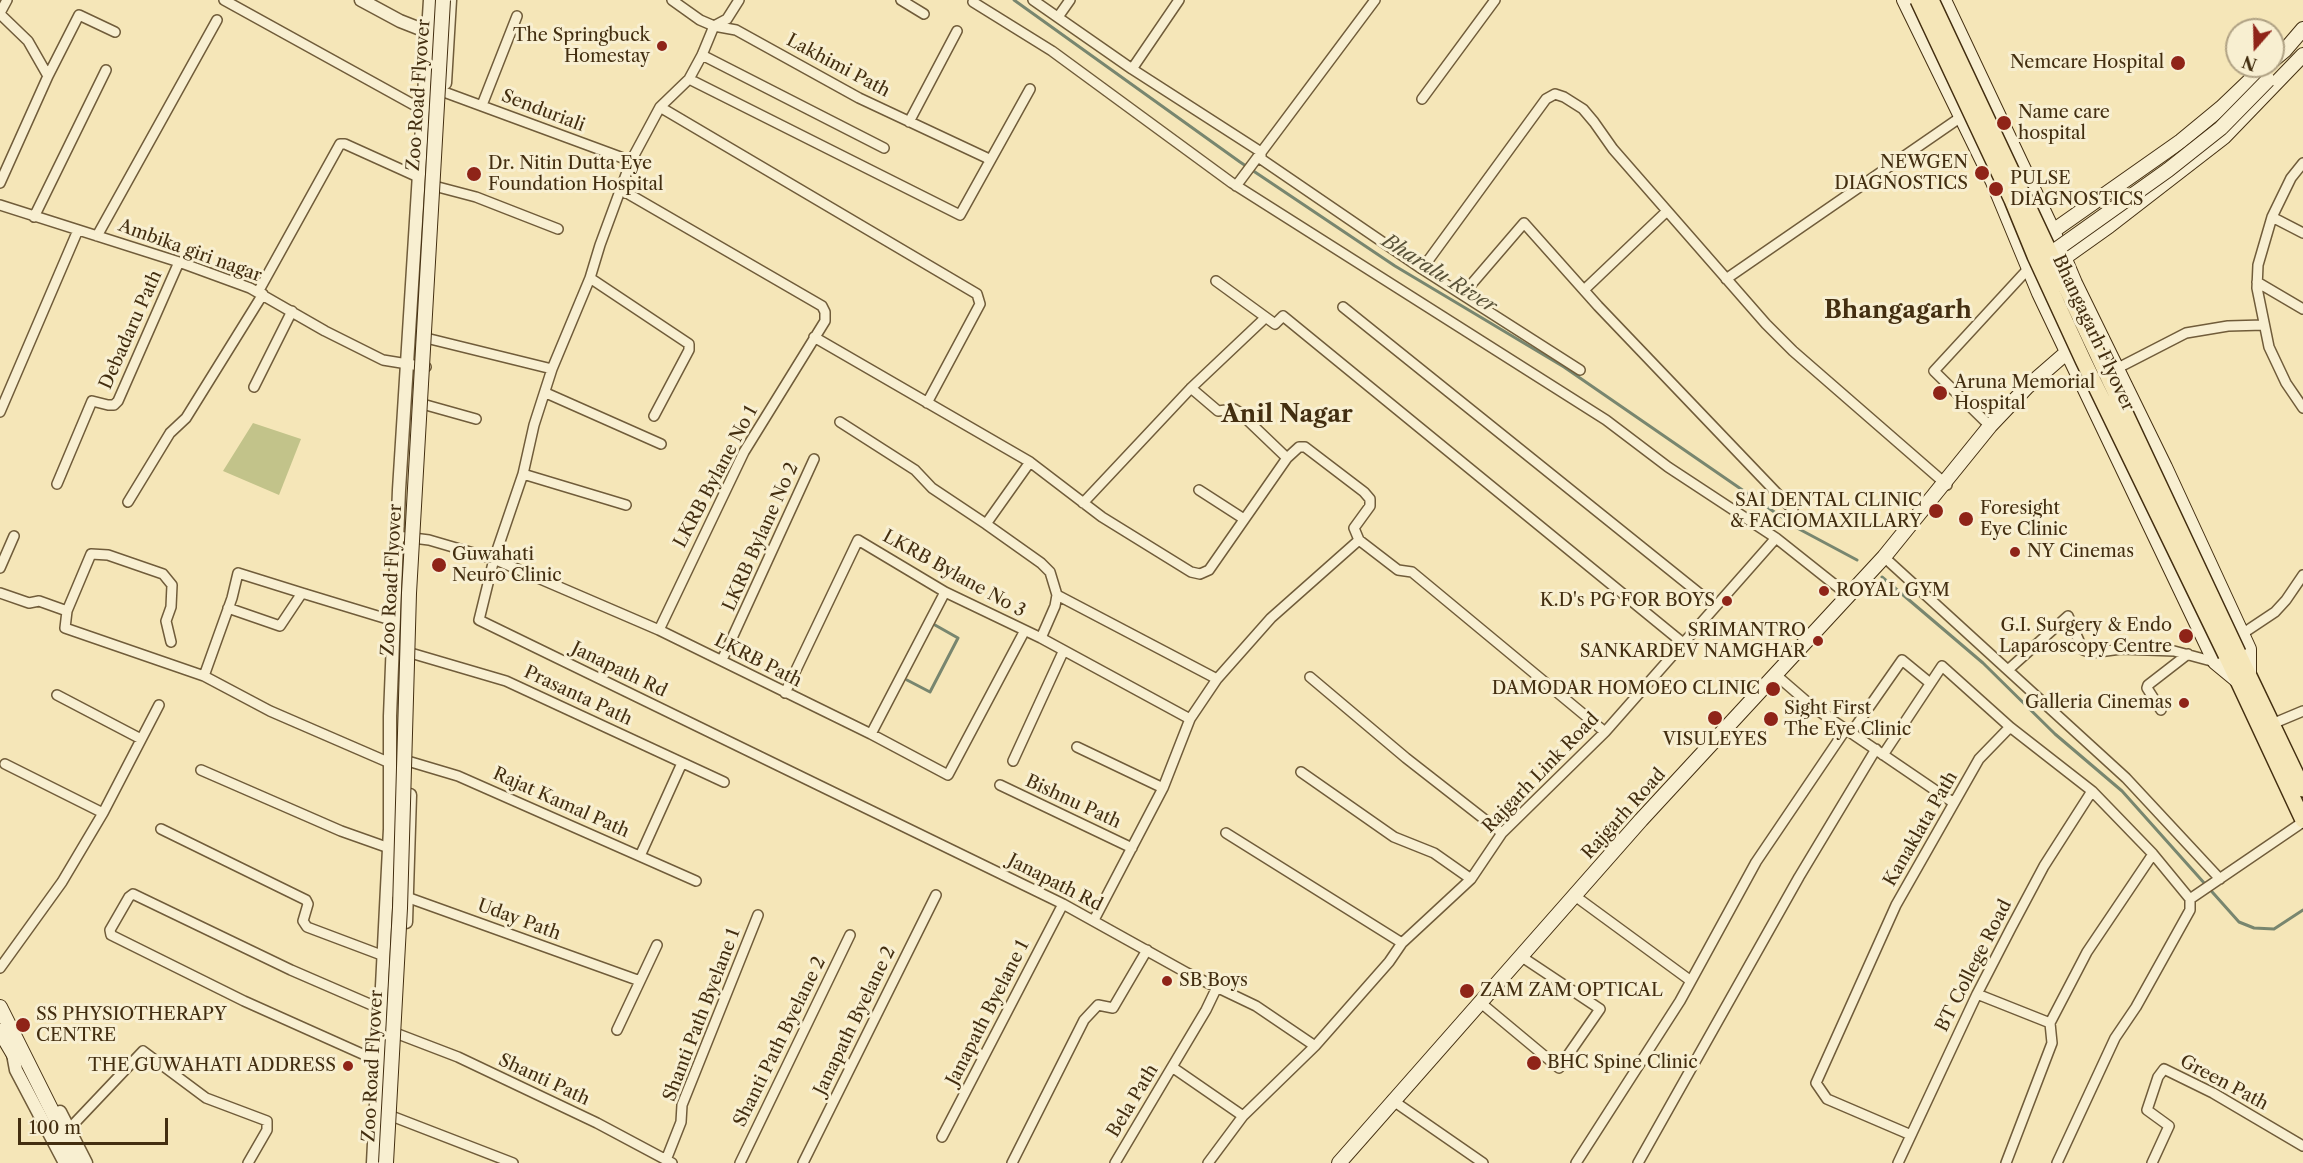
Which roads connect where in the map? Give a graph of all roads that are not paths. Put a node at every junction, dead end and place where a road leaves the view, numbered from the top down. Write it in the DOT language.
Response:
graph roads {
  1 [pos="7,0"];
  2 [pos="224,0"];
  3 [pos="362,0"];
  4 [pos="430,0"];
  5 [pos="436,0"];
  6 [pos="443,0"];
  7 [pos="450,0"];
  8 [pos="672,0"];
  9 [pos="739,0"];
  10 [pos="901,0"];
  11 [pos="1033,0"];
  12 [pos="1070,0"];
  13 [pos="1179,0"];
  14 [pos="1375,0"];
  15 [pos="1495,0"];
  16 [pos="1904,0"];
  17 [pos="1918,0"];
  18 [pos="1930,0"];
  19 [pos="1944,0"];
  20 [pos="973,2"];
  21 [pos="0,13"];
  22 [pos="924,14"];
  23 [pos="517,16"];
  24 [pos="1058,17"];
  25 [pos="217,20"];
  26 [pos="714,26"];
  27 [pos="2303,29"];
  28 [pos="957,31"];
  29 [pos="115,32"];
  30 [pos="428,32"];
  31 [pos="2285,50"];
  32 [pos="702,55"];
  33 [pos="2300,59"];
  34 [pos="2285,62"];
  35 [pos="1132,69"];
  36 [pos="106,70"];
  37 [pos="48,76"];
  38 [pos="2260,78"];
  39 [pos="2262,78"];
  40 [pos="689,80"];
  41 [pos="1030,89"];
  42 [pos="444,92"];
  43 [pos="1422,99"];
  44 [pos="482,105"];
  45 [pos="660,107"];
  46 [pos="423,110"];
  47 [pos="1961,117"];
  48 [pos="909,122"];
  49 [pos="884,148"];
  50 [pos="1261,152"];
  51 [pos="631,161"];
  52 [pos="989,161"];
  53 [pos="2303,163"];
  54 [pos="418,177"];
  55 [pos="0,183"];
  56 [pos="1236,186"];
  57 [pos="438,187"];
  58 [pos="620,189"];
  59 [pos="0,205"];
  60 [pos="2040,206"];
  61 [pos="1667,211"];
  62 [pos="34,217"];
  63 [pos="2272,217"];
  64 [pos="2008,222"];
  65 [pos="558,229"];
  66 [pos="78,230"];
  67 [pos="2053,231"];
  68 [pos="2303,233"];
  69 [pos="97,236"];
  70 [pos="2057,256"];
  71 [pos="179,262"];
  72 [pos="1422,269"];
  73 [pos="2028,269"];
  74 [pos="590,278"];
  75 [pos="1726,279"];
  76 [pos="1216,280"];
  77 [pos="2257,282"];
  78 [pos="1584,290"];
  79 [pos="261,293"];
  80 [pos="1463,294"];
  81 [pos="1342,307"];
  82 [pos="2303,309"];
  83 [pos="292,310"];
  84 [pos="1265,318"];
  85 [pos="2264,325"];
  86 [pos="2099,333"];
  87 [pos="814,338"];
  88 [pos="430,339"];
  89 [pos="2069,355"];
  90 [pos="406,364"];
  91 [pos="428,367"];
  92 [pos="552,369"];
  93 [pos="2116,369"];
  94 [pos="1580,370"];
  95 [pos="255,387"];
  96 [pos="1191,388"];
  97 [pos="546,393"];
  98 [pos="927,403"];
  99 [pos="426,405"];
  100 [pos="2303,408"];
  101 [pos="0,412"];
  102 [pos="654,416"];
  103 [pos="476,419"];
  104 [pos="840,422"];
  105 [pos="1990,426"];
  106 [pos="661,444"];
  107 [pos="1287,458"];
  108 [pos="814,459"];
  109 [pos="1030,462"];
  110 [pos="523,474"];
  111 [pos="57,484"];
  112 [pos="1942,486"];
  113 [pos="1200,490"];
  114 [pos="128,502"];
  115 [pos="1083,503"];
  116 [pos="626,505"];
  117 [pos="1793,510"];
  118 [pos="1244,519"];
  119 [pos="986,524"];
  120 [pos="14,536"];
  121 [pos="397,536"];
  122 [pos="418,538"];
  123 [pos="1776,538"];
  124 [pos="1359,540"];
  125 [pos="1884,556"];
  126 [pos="494,560"];
  127 [pos="0,568"];
  128 [pos="2303,575"];
  129 [pos="0,592"];
  130 [pos="945,592"];
  131 [pos="302,593"];
  132 [pos="1057,595"];
  133 [pos="1849,596"];
  134 [pos="1715,606"];
  135 [pos="228,608"];
  136 [pos="67,611"];
  137 [pos="394,621"];
  138 [pos="659,630"];
  139 [pos="1024,632"];
  140 [pos="2242,634"];
  141 [pos="1041,638"];
  142 [pos="171,642"];
  143 [pos="1683,643"];
  144 [pos="1063,652"];
  145 [pos="414,654"];
  146 [pos="2187,654"];
  147 [pos="2226,656"];
  148 [pos="723,660"];
  149 [pos="2009,669"];
  150 [pos="1776,675"];
  151 [pos="204,676"];
  152 [pos="1310,677"];
  153 [pos="2244,678"];
  154 [pos="1217,679"];
  155 [pos="1930,683"];
  156 [pos="785,693"];
  157 [pos="57,695"];
  158 [pos="159,705"];
  159 [pos="2161,710"];
  160 [pos="2303,711"];
  161 [pos="1190,719"];
  162 [pos="2272,724"];
  163 [pos="2010,726"];
  164 [pos="1848,731"];
  165 [pos="1605,732"];
  166 [pos="871,734"];
  167 [pos="141,739"];
  168 [pos="1077,747"];
  169 [pos="1879,752"];
  170 [pos="1013,760"];
  171 [pos="411,762"];
  172 [pos="390,763"];
  173 [pos="682,763"];
  174 [pos="5,764"];
  175 [pos="201,770"];
  176 [pos="1301,772"];
  177 [pos="724,782"];
  178 [pos="1000,785"];
  179 [pos="1163,788"];
  180 [pos="2303,789"];
  181 [pos="2092,791"];
  182 [pos="1954,803"];
  183 [pos="103,813"];
  184 [pos="2303,821"];
  185 [pos="161,829"];
  186 [pos="1226,833"];
  187 [pos="1502,833"];
  188 [pos="390,848"];
  189 [pos="1132,848"];
  190 [pos="2153,854"];
  191 [pos="640,856"];
  192 [pos="1471,879"];
  193 [pos="2220,879"];
  194 [pos="696,881"];
  195 [pos="387,890"];
  196 [pos="936,895"];
  197 [pos="1575,896"];
  198 [pos="407,897"];
  199 [pos="2190,898"];
  200 [pos="1063,903"];
  201 [pos="758,915"];
  202 [pos="1094,920"];
  203 [pos="850,935"];
  204 [pos="1402,943"];
  205 [pos="657,945"];
  206 [pos="1147,950"];
  207 [pos="384,956"];
  208 [pos="1522,957"];
  209 [pos="0,968"];
  210 [pos="640,981"];
  211 [pos="1691,981"];
  212 [pos="1217,987"];
  213 [pos="1977,994"];
  214 [pos="1481,1003"];
  215 [pos="0,1007"];
  216 [pos="381,1009"];
  217 [pos="2050,1023"];
  218 [pos="617,1030"];
  219 [pos="0,1031"];
  220 [pos="398,1034"];
  221 [pos="1315,1046"];
  222 [pos="16,1051"];
  223 [pos="378,1061"];
  224 [pos="1172,1067"];
  225 [pos="29,1074"];
  226 [pos="1392,1101"];
  227 [pos="1243,1116"];
  228 [pos="394,1117"];
  229 [pos="69,1129"];
  230 [pos="1911,1135"];
  231 [pos="942,1137"];
  232 [pos="2303,1146"];
  233 [pos="669,1162"];
  234 [pos="65,1163"];
  235 [pos="70,1163"];
  236 [pos="78,1163"];
  237 [pos="86,1163"];
  238 [pos="248,1163"];
  239 [pos="372,1163"];
  240 [pos="379,1163"];
  241 [pos="386,1163"];
  242 [pos="391,1163"];
  243 [pos="513,1163"];
  244 [pos="740,1163"];
  245 [pos="803,1163"];
  246 [pos="1012,1163"];
  247 [pos="1115,1163"];
  248 [pos="1208,1163"];
  249 [pos="1339,1163"];
  250 [pos="1483,1163"];
  251 [pos="1576,1163"];
  252 [pos="1638,1163"];
  253 [pos="1898,1163"];
  254 [pos="2006,1163"];
  255 [pos="2057,1163"];
  256 [pos="2152,1163"];
  1 -- 21 [label="street"];
  2 -- 46 [label="street"];
  3 -- 30 [label="street"];
  4 -- 30 [label="street"];
  5 -- 240 [label="main road, Zoo Road Flyover"];
  6 -- 241 [label="main road, Zoo Road Flyover, bridge"];
  7 -- 42 [label="street"];
  8 -- 26 [label="street, Lakhimi Path"];
  9 -- 26 [label="street"];
  10 -- 22 [label="street"];
  11 -- 24 [label="street"];
  12 -- 24 [label="street"];
  13 -- 35 [label="street"];
  14 -- 50 [label="street"];
  15 -- 43 [label="street"];
  16 -- 47 [label="main road"];
  17 -- 147 [label="main road, Bhangagarh Flyover, bridge"];
  18 -- 70 [label="main road, Bhangagarh Flyover, bridge"];
  19 -- 60 [label="main road"];
  20 -- 56 [label="street"];
  21 -- 37 [label="street"];
  23 -- 44 [label="street"];
  24 -- 35 [label="street"];
  25 -- 69 [label="street"];
  26 -- 32 [label="street, Janapath Rd"];
  26 -- 48 [label="street, Lakhimi Path"];
  27 -- 31 [label="main road"];
  28 -- 48 [label="street"];
  29 -- 37 [label="street"];
  30 -- 46 [label="street"];
  32 -- 40 [label="street, Janapath Rd"];
  32 -- 49 [label="street"];
  33 -- 34 [label="main road"];
  33 -- 70 [label="main road"];
  35 -- 50 [label="street"];
  36 -- 62 [label="street"];
  37 -- 55 [label="street"];
  38 -- 67 [label="main road"];
  39 -- 70 [label="main road, bridge"];
  40 -- 45 [label="street, Janapath Rd"];
  40 -- 52 [label="street"];
  41 -- 52 [label="street"];
  42 -- 44 [label="street, Senduriali"];
  42 -- 57 [label="street"];
  44 -- 51 [label="street, Senduriali"];
  45 -- 51 [label="street, Janapath Rd"];
  45 -- 98 [label="street"];
  46 -- 54 [label="street"];
  47 -- 64 [label="main road"];
  47 -- 75 [label="street"];
  48 -- 52 [label="street, Lakhimi Path"];
  50 -- 56 [label="street"];
  50 -- 72 [label="street"];
  51 -- 58 [label="street, Janapath Rd"];
  53 -- 63 [label="street"];
  54 -- 79 [label="street"];
  54 -- 90 [label="street"];
  56 -- 123 [label="street"];
  57 -- 65 [label="street"];
  57 -- 88 [label="street"];
  58 -- 74 [label="street, Janapath Rd"];
  58 -- 87 [label="street, LKRB Bylane No 1"];
  59 -- 62 [label="street, Ambika giri nagar"];
  60 -- 64 [label="main road"];
  60 -- 67 [label="main road"];
  61 -- 72 [label="street"];
  61 -- 75 [label="street"];
  61 -- 78 [label="street"];
  62 -- 66 [label="street, Ambika giri nagar"];
  63 -- 68 [label="street"];
  63 -- 77 [label="street"];
  64 -- 73 [label="main road"];
  66 -- 69 [label="street, Ambika giri nagar"];
  66 -- 101 [label="street"];
  67 -- 70 [label="main road"];
  69 -- 71 [label="street, Ambika giri nagar"];
  70 -- 86 [label="main road"];
  70 -- 147 [label="main road, Bhangagarh Flyover, bridge"];
  71 -- 79 [label="street, Ambika giri nagar"];
  71 -- 111 [label="street, Debadaru Path"];
  72 -- 80 [label="street"];
  73 -- 89 [label="main road"];
  73 -- 105 [label="street"];
  74 -- 92 [label="street, Janapath Rd"];
  74 -- 102 [label="street"];
  75 -- 112 [label="street"];
  76 -- 84 [label="street"];
  77 -- 82 [label="street"];
  77 -- 85 [label="street"];
  78 -- 80 [label="street"];
  78 -- 117 [label="street"];
  79 -- 83 [label="street, Ambika giri nagar"];
  79 -- 114 [label="street"];
  80 -- 94 [label="street"];
  81 -- 134 [label="street"];
  83 -- 90 [label="street, Ambika giri nagar"];
  83 -- 95 [label="street"];
  84 -- 96 [label="street"];
  84 -- 143 [label="street"];
  85 -- 93 [label="street"];
  85 -- 100 [label="street"];
  86 -- 89 [label="main road, Rajgarh Road"];
  86 -- 93 [label="main road"];
  87 -- 98 [label="street"];
  87 -- 138 [label="street, LKRB Bylane No 1"];
  88 -- 91 [label="street"];
  88 -- 92 [label="street"];
  89 -- 105 [label="main road, Rajgarh Road"];
  89 -- 112 [label="main road, Rajgarh Road"];
  89 -- 147 [label="main road"];
  90 -- 91 [label="street, Ambika giri nagar"];
  90 -- 121 [label="street"];
  91 -- 99 [label="street"];
  92 -- 97 [label="street, Janapath Rd"];
  93 -- 140 [label="main road"];
  96 -- 107 [label="street"];
  96 -- 115 [label="street"];
  97 -- 106 [label="street"];
  97 -- 110 [label="street, Janapath Rd"];
  98 -- 109 [label="street"];
  99 -- 103 [label="street"];
  99 -- 122 [label="street"];
  104 -- 119 [label="street"];
  105 -- 112 [label="main road, Rajgarh Road"];
  107 -- 118 [label="street"];
  107 -- 124 [label="street"];
  108 -- 148 [label="street, LKRB Bylane No 2"];
  109 -- 115 [label="street"];
  109 -- 119 [label="street"];
  110 -- 116 [label="street"];
  110 -- 126 [label="street, Janapath Rd"];
  112 -- 125 [label="main road, Rajgarh Road"];
  113 -- 118 [label="street"];
  115 -- 118 [label="street"];
  119 -- 132 [label="street"];
  120 -- 127 [label="street"];
  121 -- 122 [label="street, LKRB Path"];
  121 -- 137 [label="street"];
  122 -- 126 [label="street, LKRB Path"];
  122 -- 145 [label="street"];
  123 -- 133 [label="street"];
  123 -- 134 [label="street, Rajgarh Link Road"];
  124 -- 154 [label="street"];
  124 -- 165 [label="street"];
  125 -- 133 [label="main road, Rajgarh Road"];
  125 -- 149 [label="street"];
  126 -- 138 [label="street, LKRB Path"];
  126 -- 200 [label="street, Janapath Rd"];
  128 -- 140 [label="street"];
  129 -- 136 [label="street"];
  130 -- 139 [label="street, LKRB Bylane No 3"];
  130 -- 156 [label="street, LKRB Bylane No 3"];
  130 -- 166 [label="street"];
  131 -- 135 [label="street"];
  131 -- 135 [label="street"];
  131 -- 137 [label="street"];
  132 -- 141 [label="street"];
  132 -- 154 [label="street"];
  133 -- 150 [label="main road, Rajgarh Road"];
  134 -- 143 [label="street, Rajgarh Link Road"];
  135 -- 151 [label="street"];
  136 -- 142 [label="street"];
  136 -- 151 [label="street"];
  137 -- 172 [label="street"];
  138 -- 148 [label="street, LKRB Path"];
  139 -- 141 [label="street, LKRB Bylane No 3"];
  139 -- 166 [label="street, LKRB Path"];
  140 -- 153 [label="main road"];
  141 -- 144 [label="street, LKRB Bylane No 3"];
  143 -- 165 [label="street, Rajgarh Link Road"];
  144 -- 161 [label="street, LKRB Bylane No 3"];
  144 -- 170 [label="street"];
  145 -- 171 [label="street"];
  145 -- 173 [label="street, Prasanta Path"];
  146 -- 147 [label="street"];
  146 -- 149 [label="street"];
  146 -- 159 [label="street"];
  147 -- 153 [label="main road, Bhangagarh Flyover"];
  147 -- 153 [label="main road"];
  148 -- 156 [label="street, LKRB Path"];
  149 -- 193 [label="street"];
  150 -- 164 [label="street"];
  150 -- 197 [label="main road, Rajgarh Road"];
  151 -- 172 [label="street"];
  152 -- 187 [label="street"];
  153 -- 162 [label="main road"];
  153 -- 184 [label="main road"];
  154 -- 161 [label="street"];
  155 -- 163 [label="street"];
  155 -- 164 [label="street"];
  155 -- 169 [label="street"];
  156 -- 166 [label="street, LKRB Path"];
  157 -- 167 [label="street"];
  158 -- 167 [label="street"];
  160 -- 162 [label="street"];
  161 -- 179 [label="street"];
  162 -- 180 [label="main road"];
  163 -- 181 [label="street"];
  163 -- 182 [label="street, Kanaklata Path"];
  164 -- 169 [label="street"];
  164 -- 211 [label="street"];
  165 -- 187 [label="street, Rajgarh Link Road"];
  167 -- 183 [label="street"];
  168 -- 179 [label="street"];
  169 -- 182 [label="street"];
  169 -- 252 [label="street"];
  171 -- 191 [label="street, Rajat Kamal Path"];
  171 -- 198 [label="street"];
  172 -- 188 [label="street"];
  173 -- 177 [label="street, Prasanta Path"];
  173 -- 191 [label="street"];
  174 -- 183 [label="street"];
  175 -- 188 [label="street"];
  176 -- 192 [label="street"];
  178 -- 189 [label="street, Bishnu Path"];
  179 -- 189 [label="street"];
  181 -- 190 [label="street"];
  181 -- 213 [label="street, BT College Road"];
  182 -- 230 [label="street, Kanaklata Path"];
  183 -- 209 [label="street"];
  184 -- 193 [label="street"];
  185 -- 207 [label="street"];
  186 -- 204 [label="street"];
  187 -- 192 [label="street, Rajgarh Link Road"];
  188 -- 195 [label="street"];
  189 -- 202 [label="street"];
  190 -- 199 [label="street"];
  190 -- 217 [label="street"];
  191 -- 194 [label="street, Rajat Kamal Path"];
  192 -- 204 [label="street, Rajgarh Link Road"];
  193 -- 199 [label="street"];
  195 -- 198 [label="street, Uday Path"];
  195 -- 207 [label="street"];
  196 -- 245 [label="street, Janapath Byelane 2"];
  197 -- 208 [label="main road, Rajgarh Road"];
  197 -- 211 [label="street"];
  198 -- 210 [label="street, Uday Path"];
  198 -- 220 [label="street"];
  199 -- 255 [label="street"];
  200 -- 202 [label="street, Janapath Rd"];
  200 -- 231 [label="street, Janapath Byelane 1"];
  201 -- 233 [label="street, Shanti Path Byelane 1"];
  202 -- 206 [label="street, Janapath Rd"];
  203 -- 244 [label="street, Shanti Path Byelane 2"];
  204 -- 221 [label="street, Rajgarh Link Road"];
  205 -- 210 [label="street"];
  206 -- 212 [label="street, Janapath Rd"];
  206 -- 246 [label="street"];
  207 -- 216 [label="street"];
  208 -- 214 [label="main road, Rajgarh Road"];
  208 -- 214 [label="street"];
  210 -- 218 [label="street"];
  211 -- 251 [label="street"];
  212 -- 221 [label="street, Janapath Rd"];
  212 -- 224 [label="street"];
  213 -- 217 [label="street"];
  213 -- 230 [label="street, BT College Road"];
  214 -- 226 [label="main road, Rajgarh Road"];
  215 -- 222 [label="main road"];
  216 -- 223 [label="street"];
  216 -- 223 [label="street"];
  217 -- 254 [label="street"];
  219 -- 222 [label="main road"];
  220 -- 228 [label="street"];
  220 -- 233 [label="street, Shanti Path"];
  221 -- 227 [label="street, Rajgarh Link Road"];
  222 -- 225 [label="main road"];
  222 -- 229 [label="street"];
  222 -- 234 [label="street"];
  223 -- 239 [label="street"];
  224 -- 227 [label="street, Bela Path"];
  224 -- 247 [label="street, Bela Path"];
  225 -- 235 [label="main road"];
  225 -- 236 [label="main road"];
  226 -- 249 [label="main road, Rajgarh Road"];
  226 -- 250 [label="street"];
  227 -- 248 [label="street, Rajgarh Link Road"];
  228 -- 242 [label="street"];
  228 -- 243 [label="street"];
  229 -- 237 [label="street"];
  229 -- 238 [label="street"];
  230 -- 253 [label="street, BT College Road"];
  232 -- 256 [label="street, Green Path"];
}
